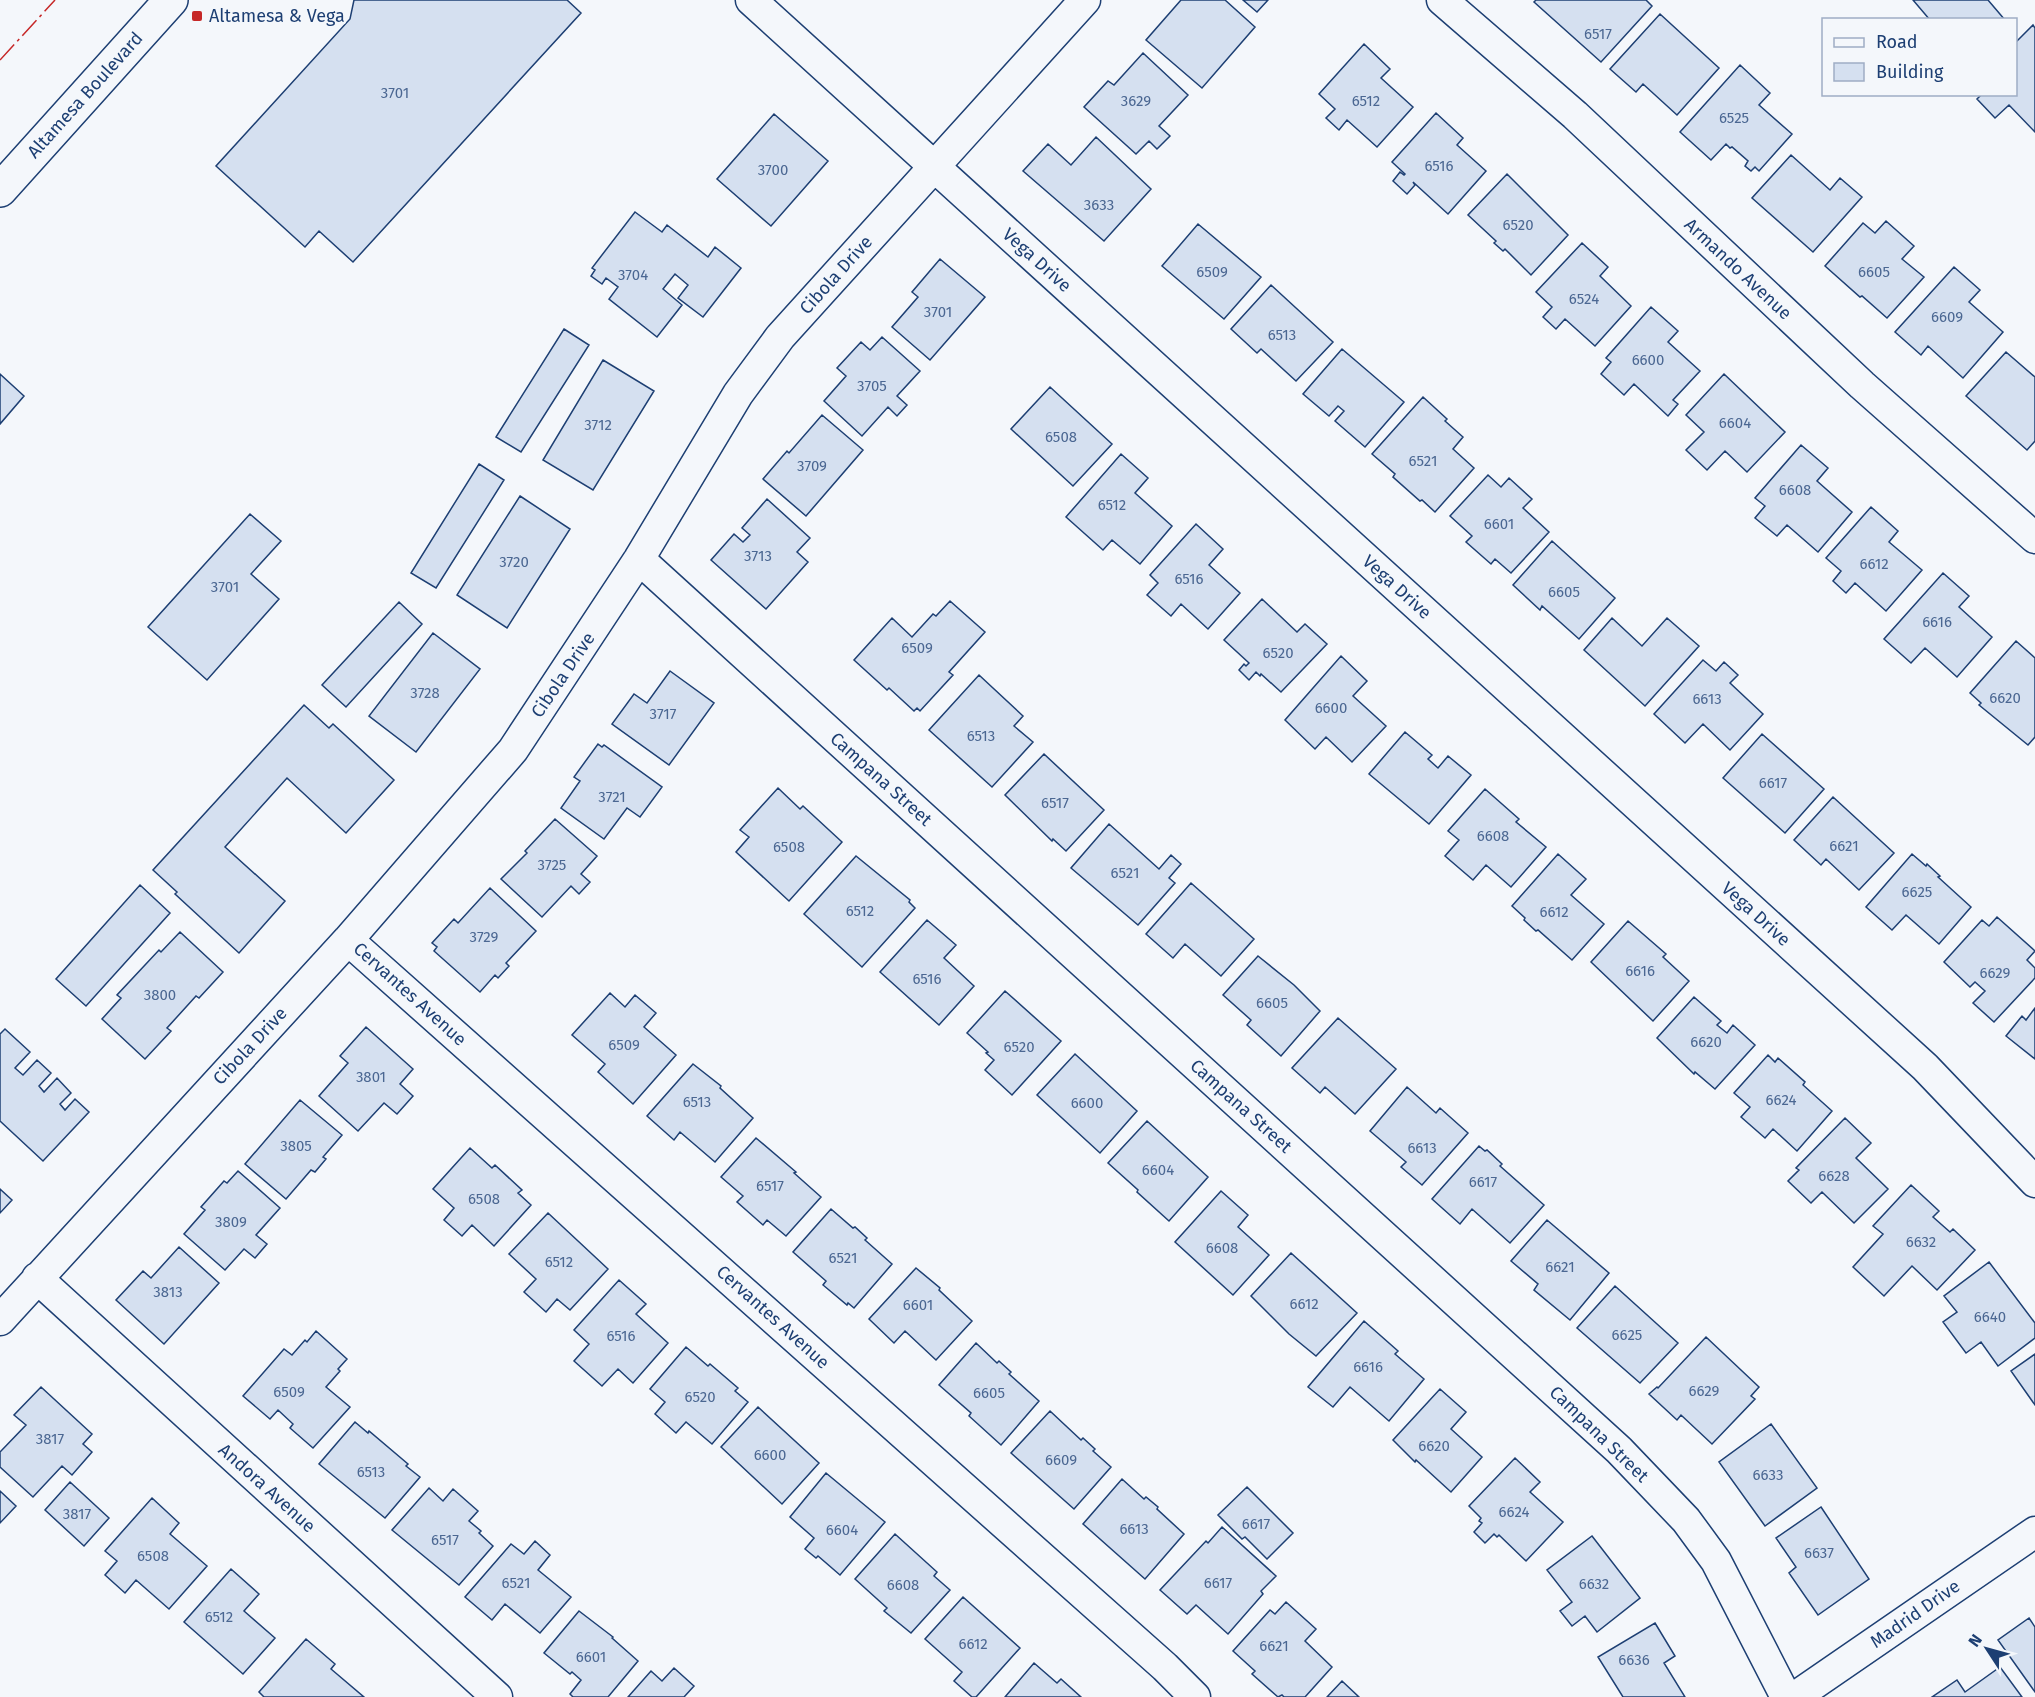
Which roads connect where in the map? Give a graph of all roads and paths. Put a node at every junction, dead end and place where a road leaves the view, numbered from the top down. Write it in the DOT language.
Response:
graph roads {
  1 [pos="171,0"];
  2 [pos="751,0"];
  3 [pos="1085,0"];
  4 [pos="1442,0"];
  5 [pos="934,166"];
  6 [pos="0,190"];
  7 [pos="2035,538"];
  8 [pos="639,560"];
  9 [pos="348,940"];
  10 [pos="2035,1182"];
  11 [pos="38,1278"];
  12 [pos="0,1320"];
  13 [pos="2035,1532"];
  14 [pos="497,1697"];
  15 [pos="1195,1697"];
  16 [pos="1786,1697"];
  17 [pos="1795,1697"];
  1 -- 6 [label="main road, Altamesa Boulevard"];
  2 -- 5 [label="street, Vega Drive"];
  3 -- 5 [label="street, Cibola Drive"];
  4 -- 7 [label="street, Armando Avenue"];
  5 -- 8 [label="street, Cibola Drive"];
  5 -- 10 [label="street, Vega Drive"];
  8 -- 9 [label="street, Cibola Drive"];
  8 -- 16 [label="street, Campana Street"];
  9 -- 11 [label="street, Cibola Drive"];
  9 -- 15 [label="street, Cervantes Avenue"];
  11 -- 12 [label="street, Cibola Drive"];
  11 -- 14 [label="street, Andora Avenue"];
  13 -- 17 [label="street, Madrid Drive"];
}
